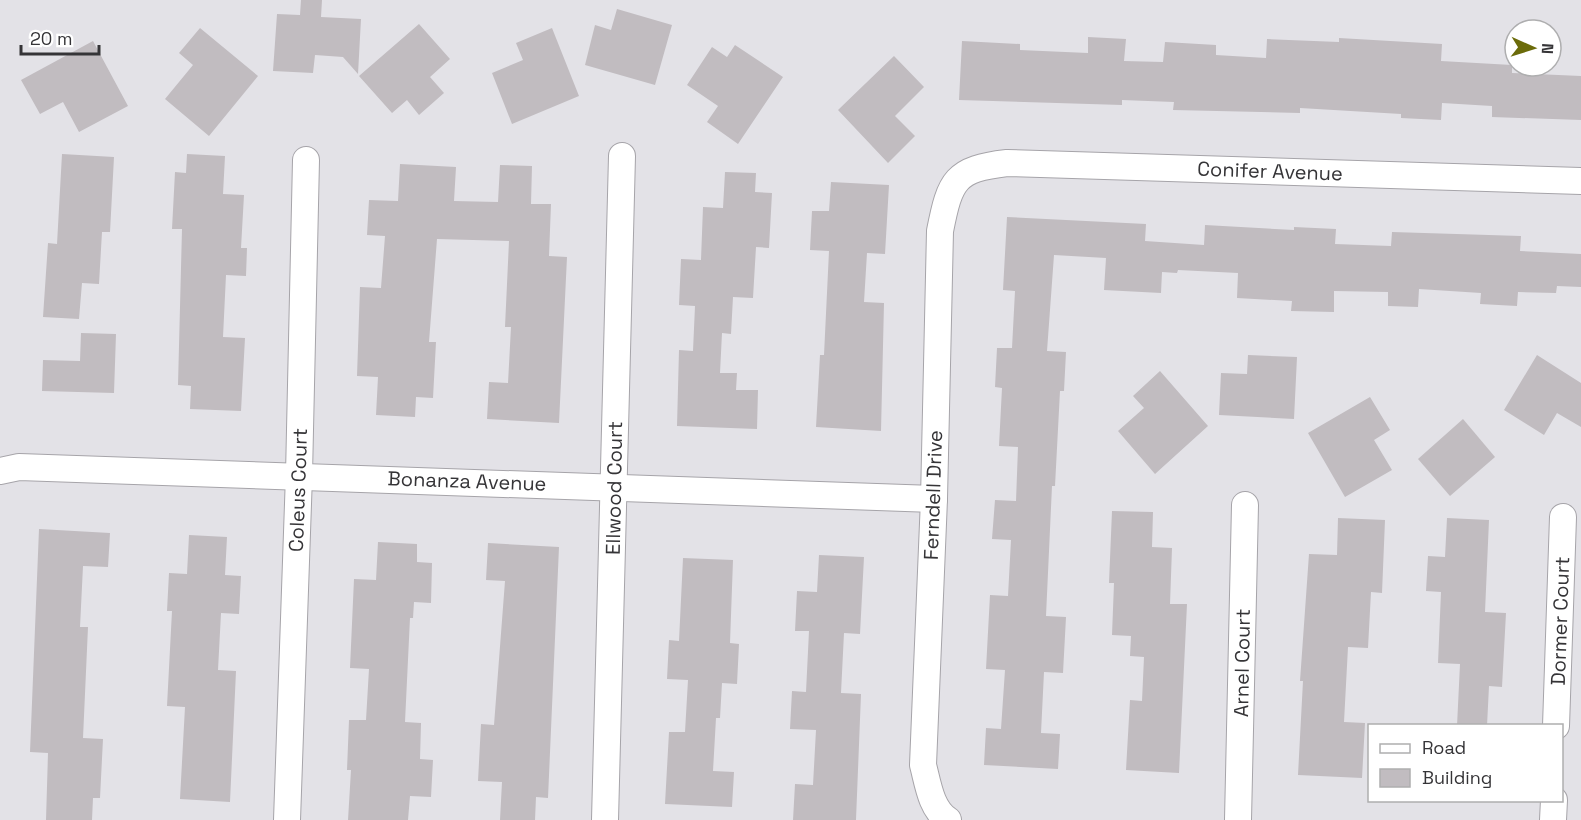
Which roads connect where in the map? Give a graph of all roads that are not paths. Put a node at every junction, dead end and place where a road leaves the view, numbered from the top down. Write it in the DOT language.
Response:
graph roads {
  1 [pos="622,156"];
  2 [pos="306,160"];
  3 [pos="960,176"];
  4 [pos="1581,181"];
  5 [pos="0,471"];
  6 [pos="299,475"];
  7 [pos="614,486"];
  8 [pos="934,499"];
  9 [pos="1245,505"];
  10 [pos="1563,517"];
  11 [pos="1556,724"];
  12 [pos="1554,802"];
  13 [pos="945,818"];
  14 [pos="287,820"];
  15 [pos="605,820"];
  16 [pos="1238,820"];
  17 [pos="1553,820"];
  1 -- 7 [label="street, Ellwood Court"];
  2 -- 6 [label="street, Coleus Court"];
  3 -- 4 [label="street, Conifer Avenue"];
  3 -- 8 [label="street, Ferndell Drive"];
  5 -- 6 [label="street, Bonanza Avenue"];
  6 -- 7 [label="street, Bonanza Avenue"];
  6 -- 14 [label="street, Coleus Court"];
  7 -- 8 [label="street, Bonanza Avenue"];
  7 -- 15 [label="street, Ellwood Court"];
  8 -- 13 [label="street, Ferndell Drive"];
  9 -- 16 [label="street, Arnel Court"];
  10 -- 11 [label="street, Dormer Court"];
  12 -- 17 [label="street"];
}
